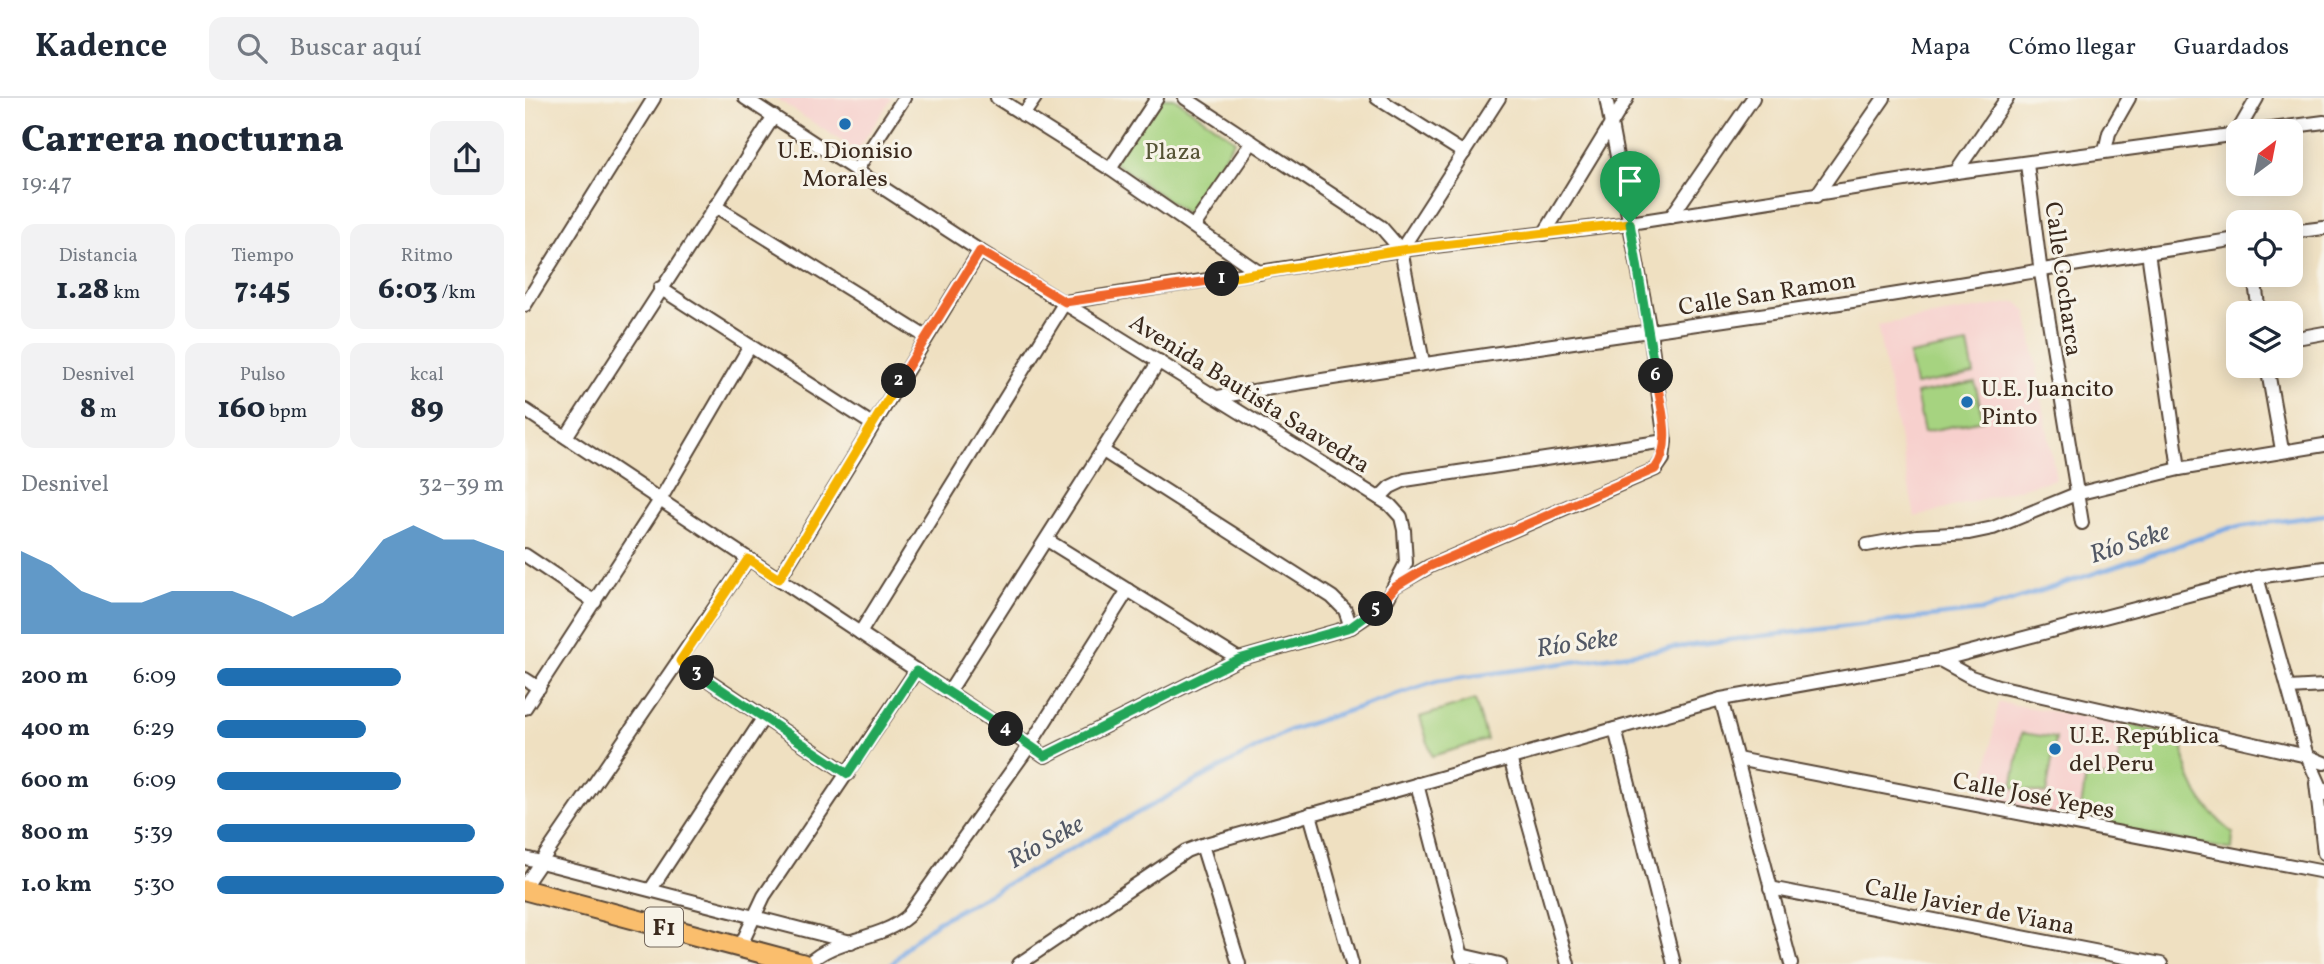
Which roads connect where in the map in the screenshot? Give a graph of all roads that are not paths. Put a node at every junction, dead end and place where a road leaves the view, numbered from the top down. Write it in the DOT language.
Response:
graph roads {
  1 [pos="654,98"];
  2 [pos="745,98"];
  3 [pos="904,98"];
  4 [pos="997,98"];
  5 [pos="1035,98"];
  6 [pos="1157,98"];
  7 [pos="1185,98"];
  8 [pos="1377,98"];
  9 [pos="1499,98"];
  10 [pos="1606,98"];
  11 [pos="1627,98"];
  12 [pos="1753,98"];
  13 [pos="1884,98"];
  14 [pos="2007,98"];
  15 [pos="2129,98"];
  16 [pos="2257,98"];
  17 [pos="1023,115"];
  18 [pos="773,116"];
  19 [pos="2246,119"];
  20 [pos="1612,120"];
  21 [pos="2324,122"];
  22 [pos="2303,125"];
  23 [pos="2226,135"];
  24 [pos="1252,142"];
  25 [pos="2105,151"];
  26 [pos="1464,153"];
  27 [pos="2027,164"];
  28 [pos="857,169"];
  29 [pos="1110,169"];
  30 [pos="1956,172"];
  31 [pos="1816,196"];
  32 [pos="715,206"];
  33 [pos="1671,217"];
  34 [pos="1630,223"];
  35 [pos="1195,226"];
  36 [pos="2324,228"];
  37 [pos="2303,231"];
  38 [pos="1543,234"];
  39 [pos="2226,241"];
  40 [pos="1401,250"];
  41 [pos="980,251"];
  42 [pos="2148,252"];
  43 [pos="1260,273"];
  44 [pos="2041,273"];
  45 [pos="660,288"];
  46 [pos="1065,302"];
  47 [pos="525,305"];
  48 [pos="1650,332"];
  49 [pos="2324,333"];
  50 [pos="926,337"];
  51 [pos="2303,337"];
  52 [pos="750,346"];
  53 [pos="1159,361"];
  54 [pos="1423,362"];
  55 [pos="2269,378"];
  56 [pos="1218,397"];
  57 [pos="525,410"];
  58 [pos="872,424"];
  59 [pos="566,438"];
  60 [pos="1665,441"];
  61 [pos="2324,445"];
  62 [pos="2282,450"];
  63 [pos="1103,451"];
  64 [pos="2179,469"];
  65 [pos="2076,494"];
  66 [pos="1379,498"];
  67 [pos="660,500"];
  68 [pos="2082,523"];
  69 [pos="1047,540"];
  70 [pos="1867,545"];
  71 [pos="525,555"];
  72 [pos="748,559"];
  73 [pos="2324,568"];
  74 [pos="2257,577"];
  75 [pos="779,579"];
  76 [pos="1395,587"];
  77 [pos="1128,590"];
  78 [pos="595,602"];
  79 [pos="1351,627"];
  80 [pos="860,633"];
  81 [pos="1239,659"];
  82 [pos="1940,660"];
  83 [pos="680,661"];
  84 [pos="916,671"];
  85 [pos="525,678"];
  86 [pos="2324,686"];
  87 [pos="539,688"];
  88 [pos="2289,688"];
  89 [pos="949,692"];
  90 [pos="1721,699"];
  91 [pos="525,708"];
  92 [pos="764,717"];
  93 [pos="1615,729"];
  94 [pos="1030,746"];
  95 [pos="2307,755"];
  96 [pos="1510,758"];
  97 [pos="1737,759"];
  98 [pos="2324,763"];
  99 [pos="848,774"];
  100 [pos="2316,780"];
  101 [pos="1417,784"];
  102 [pos="2324,794"];
  103 [pos="1310,814"];
  104 [pos="1202,845"];
  105 [pos="2324,853"];
  106 [pos="525,858"];
  107 [pos="539,862"];
  108 [pos="2324,872"];
  109 [pos="525,887"];
  110 [pos="1770,888"];
  111 [pos="651,889"];
  112 [pos="755,915"];
  113 [pos="852,942"];
  114 [pos="740,947"];
  115 [pos="1463,960"];
  116 [pos="781,961"];
  117 [pos="806,964"];
  118 [pos="1019,964"];
  119 [pos="1239,964"];
  120 [pos="1352,964"];
  121 [pos="1500,964"];
  122 [pos="1568,964"];
  123 [pos="1674,964"];
  124 [pos="1791,964"];
  125 [pos="2161,964"];
  1 -- 47 [label="street"];
  2 -- 18 [label="street, Avenida Bautista Saavedra"];
  3 -- 28 [label="street"];
  4 -- 17 [label="street"];
  5 -- 17 [label="street"];
  6 -- 29 [label="street"];
  7 -- 24 [label="street"];
  8 -- 26 [label="street"];
  9 -- 26 [label="street"];
  10 -- 20 [label="street"];
  11 -- 20 [label="street"];
  12 -- 33 [label="street"];
  13 -- 31 [label="street"];
  14 -- 30 [label="street"];
  15 -- 25 [label="street"];
  16 -- 19 [label="street"];
  17 -- 29 [label="street"];
  18 -- 28 [label="street, Avenida Bautista Saavedra"];
  18 -- 32 [label="street"];
  20 -- 34 [label="street"];
  20 -- 38 [label="street"];
  21 -- 22 [label="street"];
  23 -- 25 [label="street"];
  24 -- 35 [label="street"];
  24 -- 40 [label="street"];
  25 -- 27 [label="street"];
  26 -- 40 [label="street"];
  27 -- 30 [label="street"];
  27 -- 44 [label="street, Calle Cocharca"];
  28 -- 41 [label="street, Avenida Bautista Saavedra"];
  29 -- 35 [label="street"];
  30 -- 31 [label="street"];
  31 -- 33 [label="street"];
  32 -- 45 [label="street"];
  32 -- 50 [label="street"];
  33 -- 34 [label="street"];
  34 -- 38 [label="street"];
  34 -- 48 [label="street"];
  35 -- 43 [label="street"];
  36 -- 37 [label="street"];
  38 -- 40 [label="street"];
  39 -- 42 [label="street, Calle San Ramon"];
  40 -- 43 [label="street"];
  40 -- 54 [label="street"];
  41 -- 46 [label="street, Avenida Bautista Saavedra"];
  41 -- 50 [label="street"];
  42 -- 44 [label="street, Calle San Ramon"];
  42 -- 64 [label="street"];
  43 -- 46 [label="street"];
  44 -- 48 [label="street, Calle San Ramon"];
  44 -- 65 [label="street, Calle Cocharca"];
  45 -- 52 [label="street"];
  45 -- 59 [label="street"];
  46 -- 53 [label="street, Avenida Bautista Saavedra"];
  46 -- 80 [label="street"];
  48 -- 54 [label="street, Calle San Ramon"];
  48 -- 60 [label="street"];
  49 -- 51 [label="street"];
  50 -- 58 [label="street"];
  52 -- 58 [label="street"];
  52 -- 67 [label="street"];
  53 -- 56 [label="street, Avenida Bautista Saavedra"];
  53 -- 63 [label="street"];
  54 -- 56 [label="street, Calle San Ramon"];
  55 -- 62 [label="street"];
  56 -- 66 [label="street, Avenida Bautista Saavedra"];
  57 -- 59 [label="street"];
  58 -- 75 [label="street"];
  59 -- 67 [label="street"];
  60 -- 66 [label="street"];
  60 -- 76 [label="street"];
  61 -- 62 [label="street"];
  62 -- 64 [label="street"];
  63 -- 69 [label="street"];
  63 -- 79 [label="street"];
  64 -- 65 [label="street"];
  65 -- 68 [label="street, Calle Cocharca"];
  65 -- 70 [label="street"];
  66 -- 76 [label="street, Avenida Bautista Saavedra"];
  67 -- 72 [label="street"];
  67 -- 78 [label="street"];
  69 -- 77 [label="street"];
  69 -- 89 [label="street"];
  71 -- 78 [label="street"];
  72 -- 75 [label="street"];
  72 -- 83 [label="street"];
  73 -- 74 [label="street"];
  74 -- 82 [label="street"];
  74 -- 88 [label="street"];
  75 -- 80 [label="street"];
  76 -- 79 [label="street"];
  77 -- 81 [label="street"];
  77 -- 94 [label="street"];
  78 -- 87 [label="street"];
  79 -- 81 [label="street"];
  80 -- 84 [label="street"];
  81 -- 94 [label="street"];
  82 -- 90 [label="street"];
  82 -- 95 [label="street"];
  83 -- 92 [label="street"];
  83 -- 107 [label="street"];
  84 -- 89 [label="street"];
  84 -- 99 [label="street"];
  85 -- 87 [label="street"];
  86 -- 88 [label="street"];
  87 -- 91 [label="street"];
  88 -- 95 [label="street"];
  89 -- 94 [label="street"];
  90 -- 93 [label="street"];
  90 -- 97 [label="street"];
  92 -- 99 [label="street"];
  92 -- 111 [label="street"];
  93 -- 96 [label="street"];
  93 -- 123 [label="street"];
  94 -- 113 [label="street"];
  95 -- 98 [label="street"];
  95 -- 100 [label="street"];
  96 -- 101 [label="street"];
  96 -- 122 [label="street"];
  97 -- 108 [label="street, Calle José Yepes"];
  97 -- 110 [label="street"];
  99 -- 112 [label="street"];
  100 -- 102 [label="street"];
  100 -- 105 [label="street"];
  101 -- 103 [label="street"];
  101 -- 115 [label="street"];
  103 -- 104 [label="street"];
  103 -- 120 [label="street"];
  104 -- 118 [label="street"];
  104 -- 119 [label="street"];
  106 -- 107 [label="street"];
  107 -- 109 [label="street"];
  107 -- 111 [label="street"];
  109 -- 114 [label="highway, F1"];
  110 -- 124 [label="street"];
  110 -- 125 [label="street, Calle Javier de Viana"];
  111 -- 112 [label="street"];
  112 -- 113 [label="street"];
  112 -- 114 [label="street"];
  113 -- 117 [label="street"];
  114 -- 116 [label="highway, F1"];
  115 -- 121 [label="street"];
  116 -- 117 [label="highway, F1"];
}
